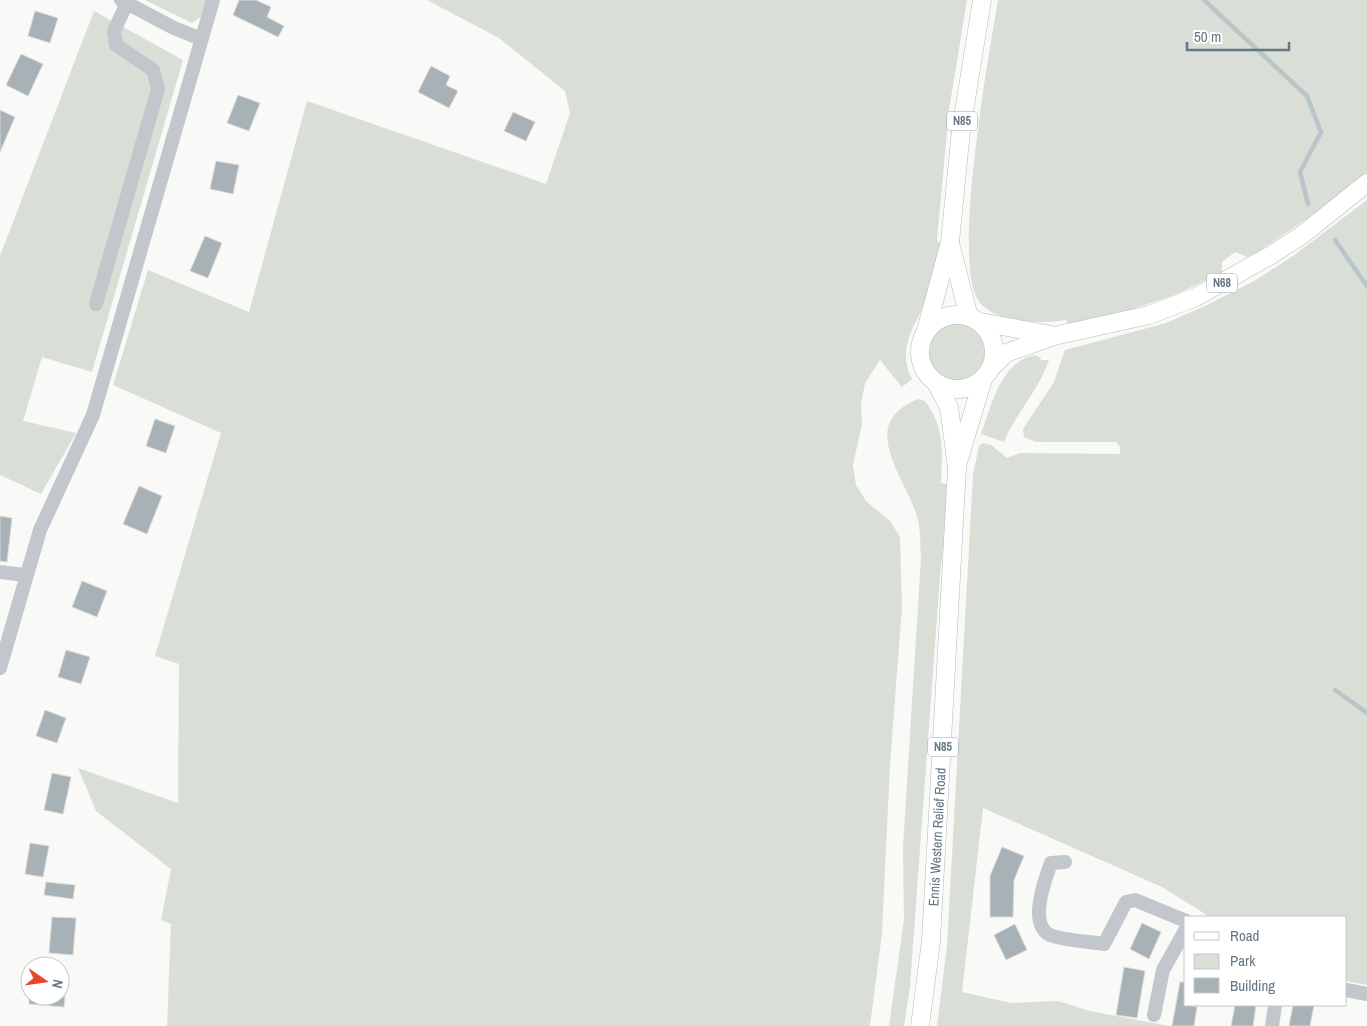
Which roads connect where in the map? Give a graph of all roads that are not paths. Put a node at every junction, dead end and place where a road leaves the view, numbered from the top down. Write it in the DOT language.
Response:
graph roads {
  1 [pos="213,0"];
  2 [pos="982,0"];
  3 [pos="124,2"];
  4 [pos="201,39"];
  5 [pos="1367,182"];
  6 [pos="950,242"];
  7 [pos="96,304"];
  8 [pos="974,320"];
  9 [pos="925,334"];
  10 [pos="1054,336"];
  11 [pos="987,374"];
  12 [pos="936,383"];
  13 [pos="956,467"];
  14 [pos="0,572"];
  15 [pos="25,575"];
  16 [pos="0,668"];
  17 [pos="1065,862"];
  18 [pos="1184,920"];
  19 [pos="1184,933"];
  20 [pos="1347,990"];
  21 [pos="1367,994"];
  22 [pos="1275,1006"];
  23 [pos="1154,1015"];
  24 [pos="920,1026"];
  25 [pos="1272,1026"];
  1 -- 4 [label="street"];
  2 -- 6 [label="main road, N85"];
  3 -- 4 [label="street"];
  3 -- 7 [label="street"];
  4 -- 15 [label="street"];
  5 -- 10 [label="main road, N68"];
  6 -- 8 [label="main road, N85"];
  6 -- 9 [label="main road, N85"];
  8 -- 9 [label="main road"];
  8 -- 10 [label="main road, N68"];
  8 -- 11 [label="main road, N85"];
  9 -- 12 [label="main road, N85"];
  10 -- 11 [label="main road, N68"];
  11 -- 12 [label="main road"];
  11 -- 13 [label="main road, Ennis Western Relief Road / N85"];
  12 -- 13 [label="main road, Ennis Western Relief Road / N85"];
  13 -- 24 [label="main road, Ennis Western Relief Road / N85"];
  14 -- 15 [label="street"];
  15 -- 16 [label="street"];
  17 -- 18 [label="street"];
  19 -- 23 [label="street"];
  20 -- 21 [label="street"];
  22 -- 25 [label="street"];
}
